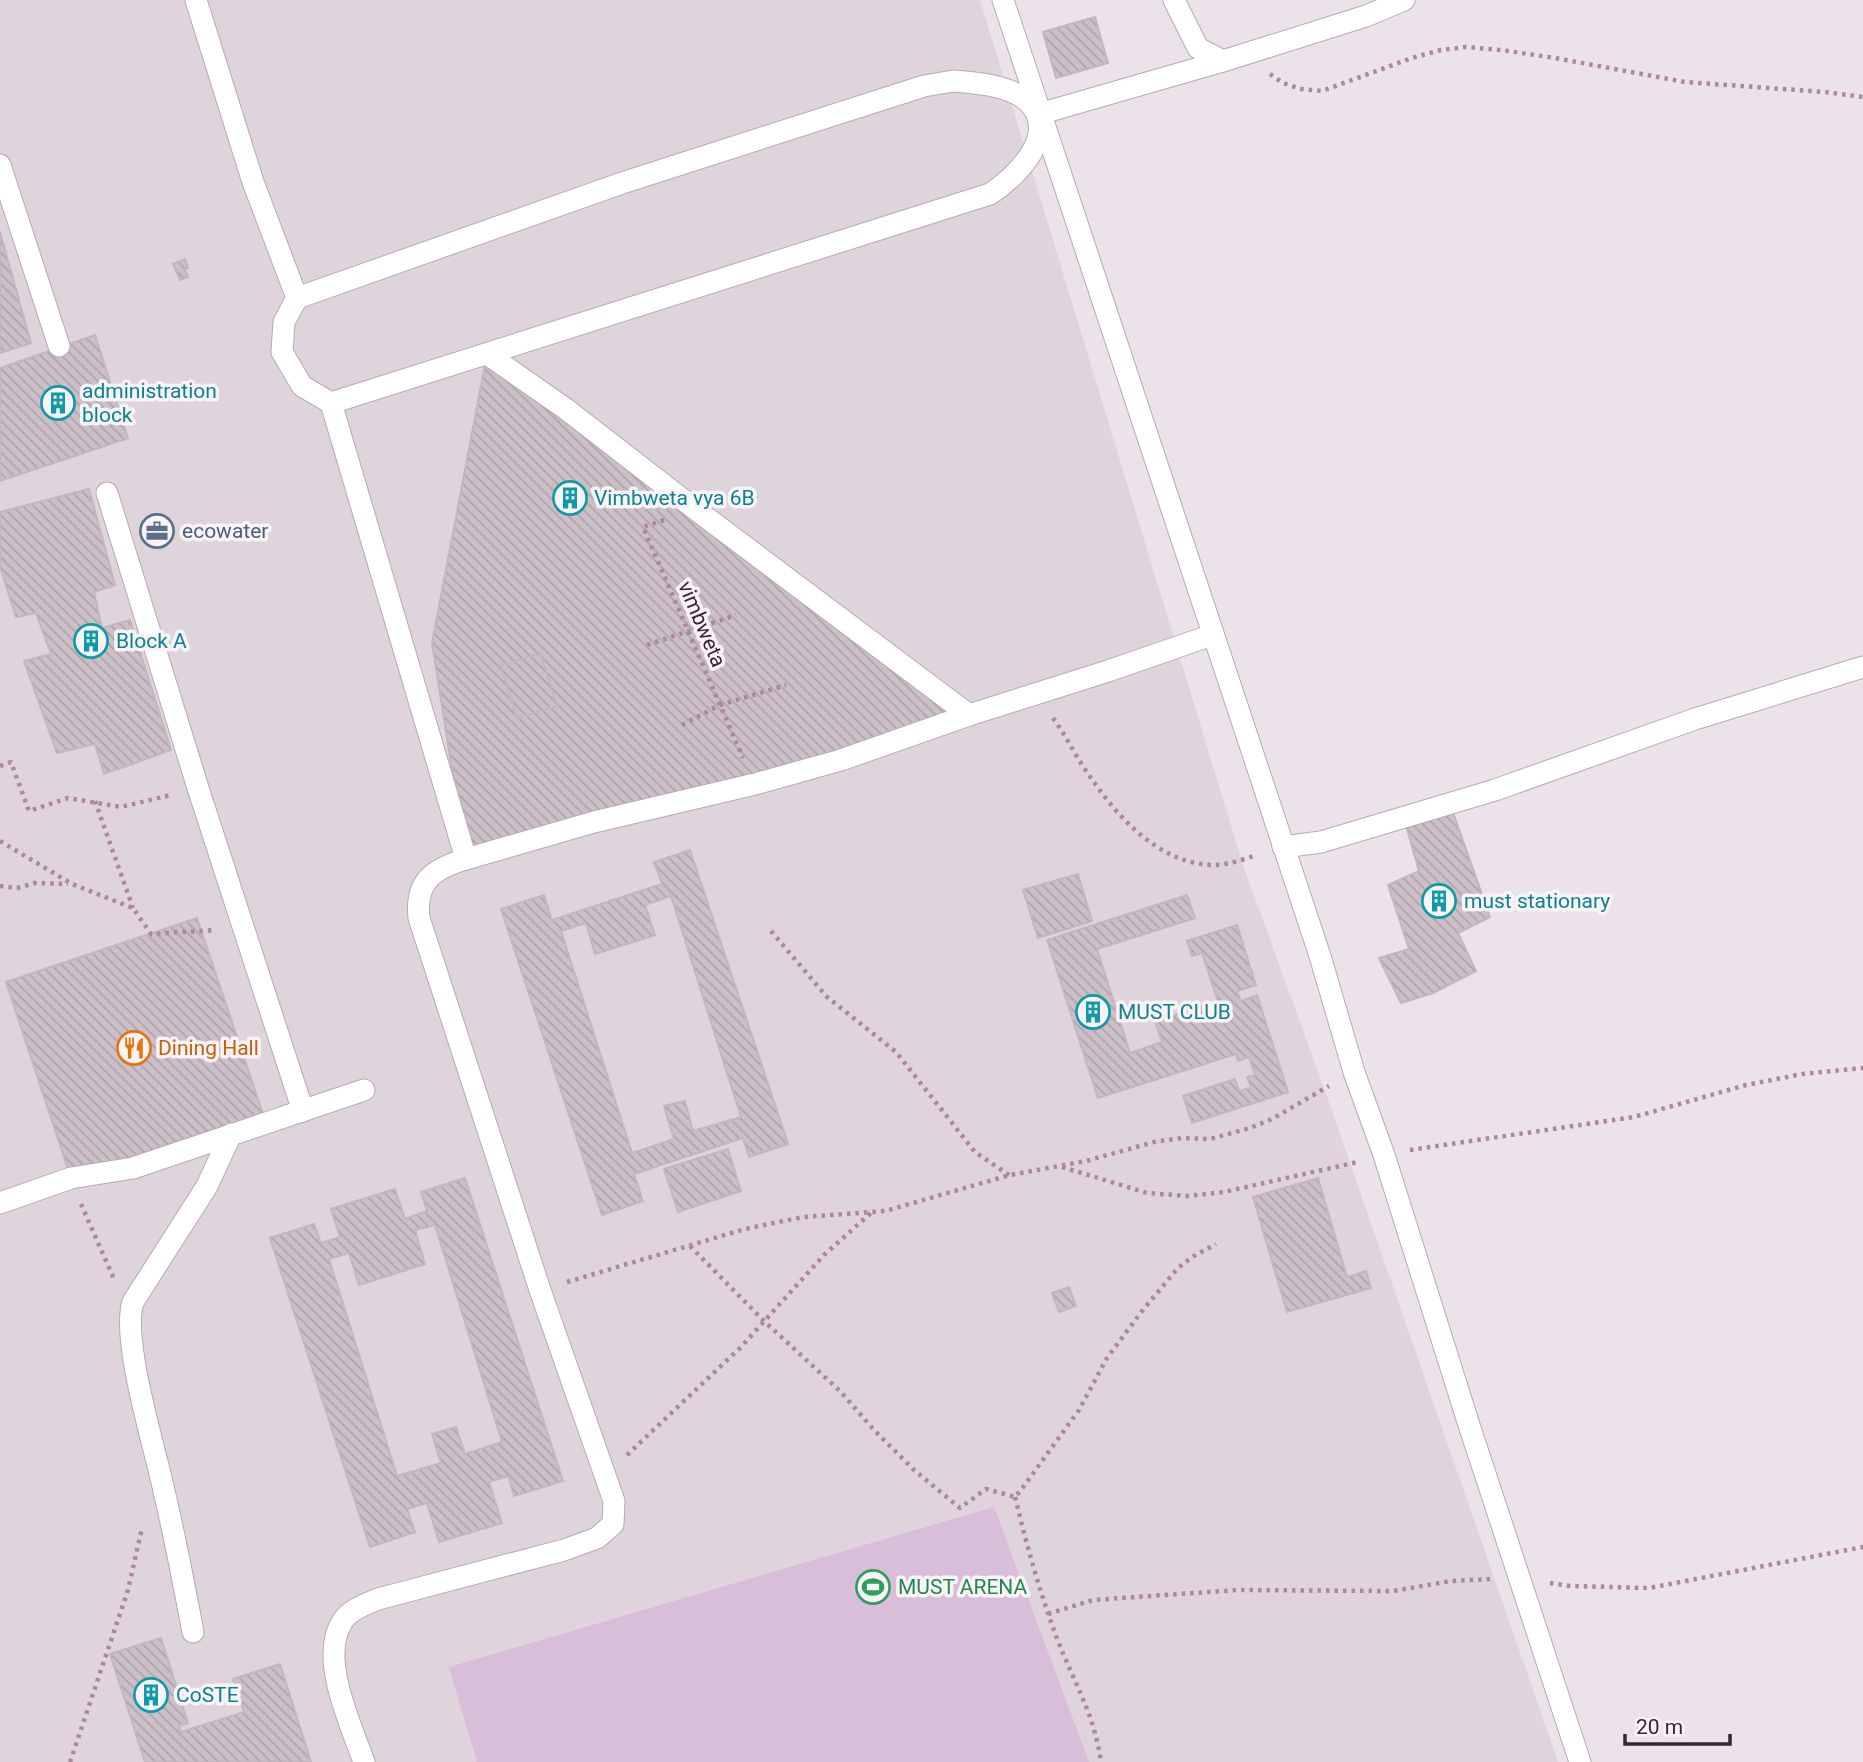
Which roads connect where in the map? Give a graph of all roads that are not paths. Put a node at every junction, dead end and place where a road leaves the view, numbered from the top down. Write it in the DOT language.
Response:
graph roads {
  1 [pos="196,0"];
  2 [pos="1003,0"];
  3 [pos="1174,0"];
  4 [pos="1404,0"];
  5 [pos="1223,61"];
  6 [pos="1039,114"];
  7 [pos="0,165"];
  8 [pos="297,298"];
  9 [pos="58,346"];
  10 [pos="487,354"];
  11 [pos="331,403"];
  12 [pos="107,493"];
  13 [pos="1212,635"];
  14 [pos="1863,667"];
  15 [pos="969,715"];
  16 [pos="1283,847"];
  17 [pos="466,859"];
  18 [pos="364,1090"];
  19 [pos="303,1111"];
  20 [pos="231,1135"];
  21 [pos="0,1203"];
  22 [pos="193,1632"];
  23 [pos="363,1762"];
  24 [pos="1580,1762"];
  1 -- 8 [label="street"];
  2 -- 6 [label="street"];
  3 -- 5 [label="street"];
  4 -- 5 [label="street"];
  5 -- 6 [label="street"];
  6 -- 8 [label="street"];
  6 -- 10 [label="street"];
  6 -- 13 [label="street"];
  7 -- 9 [label="street"];
  8 -- 11 [label="street"];
  10 -- 11 [label="street"];
  10 -- 15 [label="street"];
  11 -- 17 [label="street"];
  12 -- 19 [label="street"];
  13 -- 15 [label="street"];
  13 -- 16 [label="street"];
  14 -- 16 [label="street"];
  15 -- 17 [label="street"];
  16 -- 24 [label="street"];
  17 -- 23 [label="street"];
  18 -- 19 [label="street"];
  19 -- 20 [label="street"];
  20 -- 21 [label="street"];
  20 -- 22 [label="street"];
}
